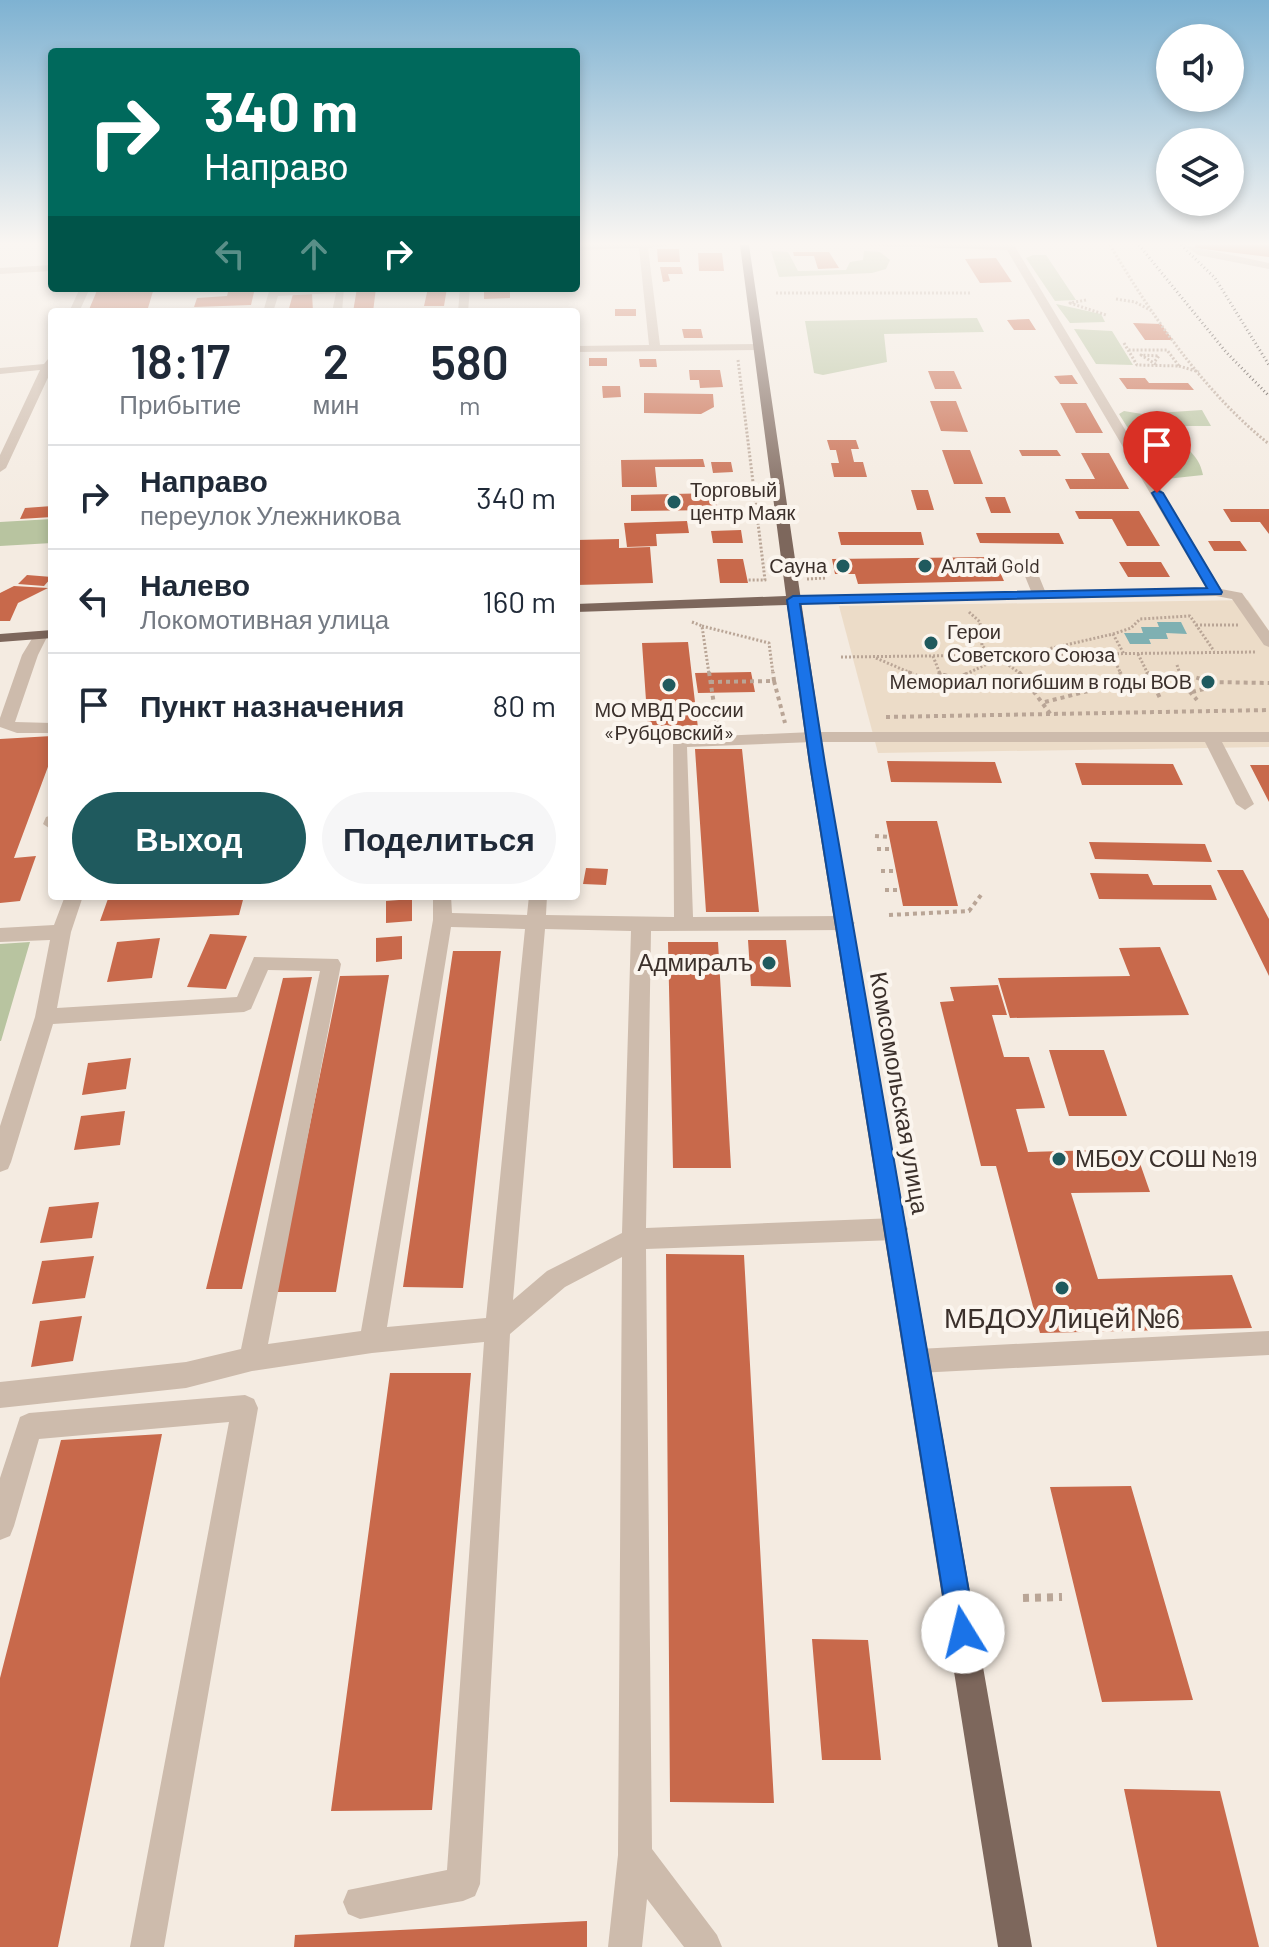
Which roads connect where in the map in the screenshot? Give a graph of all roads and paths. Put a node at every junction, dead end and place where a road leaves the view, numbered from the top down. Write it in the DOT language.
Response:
graph roads {
  1 [pos="654,336"];
  2 [pos="747,336"];
  3 [pos="1064,336"];
  4 [pos="1172,336"];
  5 [pos="1124,343"];
  6 [pos="655,347"];
  7 [pos="747,347"];
  8 [pos="580,349"];
  9 [pos="1127,350"];
  10 [pos="1148,352"];
  11 [pos="1132,357"];
  12 [pos="1141,357"];
  13 [pos="1160,357"];
  14 [pos="1173,357"];
  15 [pos="1155,361"];
  16 [pos="48,364"];
  17 [pos="1158,365"];
  18 [pos="1179,366"];
  19 [pos="48,368"];
  20 [pos="0,371"];
  21 [pos="1200,372"];
  22 [pos="1269,443"];
  23 [pos="0,468"];
  24 [pos="1027,564"];
  25 [pos="747,580"];
  26 [pos="1216,592"];
  27 [pos="1040,595"];
  28 [pos="962,596"];
  29 [pos="793,600"];
  30 [pos="580,608"];
  31 [pos="687,620"];
  32 [pos="1196,625"];
  33 [pos="1228,625"];
  34 [pos="702,626"];
  35 [pos="1113,634"];
  36 [pos="46,635"];
  37 [pos="0,638"];
  38 [pos="1266,647"];
  39 [pos="1214,652"];
  40 [pos="1111,654"];
  41 [pos="1124,654"];
  42 [pos="1138,654"];
  43 [pos="871,656"];
  44 [pos="933,656"];
  45 [pos="1004,656"];
  46 [pos="1018,656"];
  47 [pos="841,657"];
  48 [pos="1177,665"];
  49 [pos="1181,673"];
  50 [pos="940,675"];
  51 [pos="956,679"];
  52 [pos="774,681"];
  53 [pos="710,682"];
  54 [pos="931,682"];
  55 [pos="1211,682"];
  56 [pos="1269,683"];
  57 [pos="1191,692"];
  58 [pos="1160,698"];
  59 [pos="1197,700"];
  60 [pos="1045,702"];
  61 [pos="1269,710"];
  62 [pos="1051,714"];
  63 [pos="883,717"];
  64 [pos="48,728"];
  65 [pos="813,737"];
  66 [pos="1211,737"];
  67 [pos="1269,737"];
  68 [pos="788,738"];
  69 [pos="1065,738"];
  70 [pos="719,740"];
  71 [pos="1245,804"];
  72 [pos="875,836"];
  73 [pos="889,837"];
  74 [pos="877,849"];
  75 [pos="891,849"];
  76 [pos="881,871"];
  77 [pos="896,871"];
  78 [pos="885,890"];
  79 [pos="900,890"];
  80 [pos="981,895"];
  81 [pos="73,900"];
  82 [pos="442,900"];
  83 [pos="537,910"];
  84 [pos="889,915"];
  85 [pos="443,920"];
  86 [pos="845,923"];
  87 [pos="641,924"];
  88 [pos="684,924"];
  89 [pos="61,932"];
  90 [pos="0,935"];
  91 [pos="45,1017"];
  92 [pos="0,1162"];
  93 [pos="896,1229"];
  94 [pos="634,1239"];
  95 [pos="498,1329"];
  96 [pos="372,1341"];
  97 [pos="1269,1343"];
  98 [pos="252,1359"];
  99 [pos="918,1361"];
  100 [pos="0,1395"];
  101 [pos="0,1525"];
  102 [pos="1062,1597"];
  103 [pos="1023,1598"];
  104 [pos="635,1855"];
  105 [pos="360,1902"];
  106 [pos="147,1947"];
  107 [pos="625,1947"];
  108 [pos="705,1947"];
  109 [pos="1015,1947"];
  1 -- 6 [label="street"];
  2 -- 7 [label="main road, Комсомольская улица"];
  3 -- 26 [label="street"];
  4 -- 21 [label="path"];
  5 -- 9 [label="path"];
  6 -- 7 [label="street"];
  6 -- 8 [label="street"];
  7 -- 25 [label="path"];
  7 -- 29 [label="main road, Комсомольская улица"];
  9 -- 10 [label="path"];
  9 -- 11 [label="path"];
  10 -- 12 [label="path"];
  10 -- 13 [label="path"];
  10 -- 14 [label="path"];
  11 -- 12 [label="path"];
  11 -- 17 [label="path"];
  12 -- 15 [label="path"];
  13 -- 14 [label="path"];
  13 -- 15 [label="path"];
  14 -- 18 [label="path"];
  15 -- 17 [label="path"];
  16 -- 20 [label="street"];
  17 -- 18 [label="path"];
  18 -- 21 [label="path"];
  19 -- 23 [label="street"];
  21 -- 22 [label="path"];
  24 -- 27 [label="street"];
  26 -- 27 [label="street"];
  26 -- 38 [label="street"];
  27 -- 28 [label="street"];
  28 -- 29 [label="street"];
  28 -- 45 [label="path"];
  29 -- 30 [label="main road"];
  29 -- 65 [label="main road, Комсомольская улица"];
  31 -- 34 [label="path"];
  32 -- 33 [label="path"];
  32 -- 35 [label="path"];
  32 -- 39 [label="path"];
  34 -- 52 [label="path"];
  34 -- 53 [label="path"];
  35 -- 41 [label="path"];
  35 -- 46 [label="path"];
  36 -- 37 [label="main road"];
  36 -- 64 [label="street"];
  38 -- 39 [label="path"];
  39 -- 42 [label="path"];
  40 -- 41 [label="path"];
  40 -- 46 [label="path"];
  40 -- 60 [label="path"];
  41 -- 42 [label="path"];
  42 -- 58 [label="path"];
  43 -- 44 [label="path"];
  43 -- 47 [label="path"];
  43 -- 54 [label="path"];
  44 -- 45 [label="path"];
  44 -- 50 [label="path"];
  45 -- 46 [label="path"];
  45 -- 51 [label="path"];
  45 -- 60 [label="path"];
  48 -- 49 [label="path"];
  49 -- 55 [label="path"];
  49 -- 57 [label="path"];
  50 -- 51 [label="path"];
  50 -- 54 [label="path"];
  51 -- 54 [label="path"];
  52 -- 53 [label="path"];
  52 -- 68 [label="path"];
  53 -- 70 [label="path"];
  55 -- 56 [label="path"];
  55 -- 57 [label="path"];
  57 -- 59 [label="path"];
  60 -- 62 [label="path"];
  61 -- 62 [label="path"];
  62 -- 63 [label="path"];
  62 -- 69 [label="path"];
  65 -- 68 [label="street"];
  65 -- 69 [label="street"];
  65 -- 86 [label="main road, Комсомольская улица"];
  66 -- 67 [label="street"];
  66 -- 69 [label="street"];
  66 -- 71 [label="street"];
  68 -- 70 [label="street"];
  70 -- 88 [label="street"];
  72 -- 73 [label="path"];
  74 -- 75 [label="path"];
  76 -- 77 [label="path"];
  78 -- 79 [label="path"];
  80 -- 84 [label="path"];
  81 -- 89 [label="street"];
  82 -- 85 [label="street"];
  83 -- 85 [label="street"];
  83 -- 87 [label="street"];
  83 -- 95 [label="street"];
  85 -- 96 [label="street"];
  86 -- 88 [label="street"];
  86 -- 93 [label="main road, Комсомольская улица"];
  87 -- 88 [label="street"];
  87 -- 94 [label="street"];
  89 -- 90 [label="street"];
  89 -- 91 [label="street"];
  91 -- 92 [label="street"];
  91 -- 98 [label="street"];
  93 -- 94 [label="street"];
  93 -- 99 [label="main road, Комсомольская улица"];
  94 -- 95 [label="street"];
  94 -- 104 [label="street"];
  95 -- 96 [label="street"];
  95 -- 105 [label="street"];
  96 -- 98 [label="street"];
  97 -- 99 [label="street"];
  98 -- 100 [label="street"];
  99 -- 109 [label="main road, Комсомольская улица"];
  101 -- 106 [label="street"];
  102 -- 103 [label="path"];
  104 -- 107 [label="street"];
  104 -- 108 [label="street"];
}
